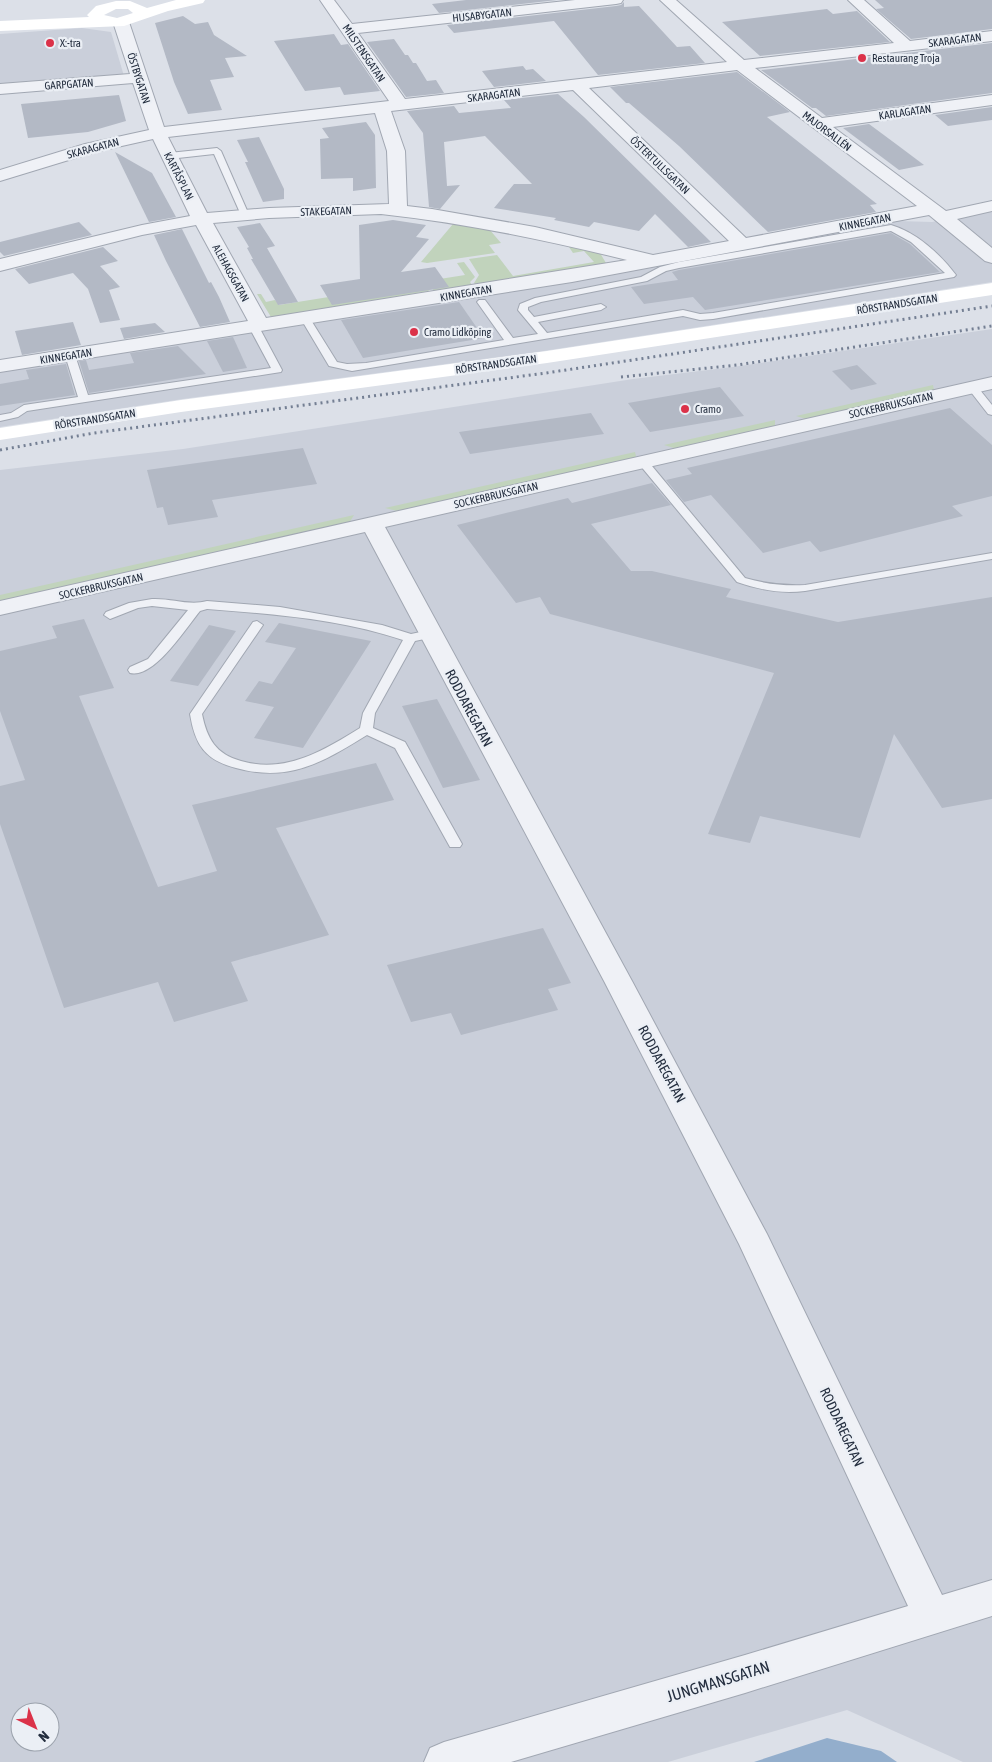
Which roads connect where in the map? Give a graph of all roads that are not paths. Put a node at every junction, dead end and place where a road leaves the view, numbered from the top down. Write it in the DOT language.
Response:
graph roads {
  1 [pos="198,0"];
  2 [pos="327,0"];
  3 [pos="616,0"];
  4 [pos="667,0"];
  5 [pos="856,0"];
  6 [pos="116,2"];
  7 [pos="137,12"];
  8 [pos="100,16"];
  9 [pos="122,22"];
  10 [pos="0,26"];
  11 [pos="349,29"];
  12 [pos="992,36"];
  13 [pos="907,46"];
  14 [pos="740,65"];
  15 [pos="139,78"];
  16 [pos="577,85"];
  17 [pos="0,89"];
  18 [pos="992,100"];
  19 [pos="401,106"];
  20 [pos="382,108"];
  21 [pos="818,124"];
  22 [pos="158,133"];
  23 [pos="169,156"];
  24 [pos="0,176"];
  25 [pos="992,206"];
  26 [pos="398,210"];
  27 [pos="937,213"];
  28 [pos="245,214"];
  29 [pos="201,219"];
  30 [pos="743,244"];
  31 [pos="992,257"];
  32 [pos="652,262"];
  33 [pos="0,265"];
  34 [pos="572,276"];
  35 [pos="992,289"];
  36 [pos="586,291"];
  37 [pos="482,302"];
  38 [pos="601,307"];
  39 [pos="306,319"];
  40 [pos="531,320"];
  41 [pos="616,324"];
  42 [pos="257,327"];
  43 [pos="545,336"];
  44 [pos="511,342"];
  45 [pos="70,355"];
  46 [pos="0,366"];
  47 [pos="982,385"];
  48 [pos="84,399"];
  49 [pos="992,412"];
  50 [pos="0,418"];
  51 [pos="0,434"];
  52 [pos="643,462"];
  53 [pos="372,523"];
  54 [pos="992,556"];
  55 [pos="0,608"];
  56 [pos="196,608"];
  57 [pos="110,615"];
  58 [pos="258,625"];
  59 [pos="420,636"];
  60 [pos="134,670"];
  61 [pos="366,730"];
  62 [pos="455,844"];
  63 [pos="992,1598"];
  64 [pos="932,1615"];
  65 [pos="444,1762"];
  1 -- 7 [label="main road"];
  2 -- 11 [label="street, MILSTENSGATAN"];
  3 -- 11 [label="street, HUSABYGATAN"];
  4 -- 14 [label="street, MAJORSALLÉN"];
  5 -- 13 [label="street"];
  6 -- 7 [label="main road"];
  6 -- 8 [label="main road"];
  7 -- 9 [label="main road"];
  8 -- 9 [label="main road"];
  8 -- 10 [label="main road"];
  9 -- 15 [label="street, ÖSTBYGATAN"];
  11 -- 19 [label="street, MILSTENSGATAN"];
  12 -- 13 [label="street, SKARAGATAN"];
  13 -- 14 [label="street, SKARAGATAN"];
  14 -- 16 [label="street, SKARAGATAN"];
  14 -- 21 [label="street, MAJORSALLÉN"];
  15 -- 17 [label="street, GARPGATAN"];
  15 -- 22 [label="street, ÖSTBYGATAN"];
  16 -- 19 [label="street, SKARAGATAN"];
  16 -- 30 [label="street, ÖSTERTULLSGATAN"];
  18 -- 21 [label="street, KARLAGATAN"];
  19 -- 20 [label="street, SKARAGATAN"];
  20 -- 22 [label="street, SKARAGATAN"];
  20 -- 26 [label="street"];
  21 -- 27 [label="street, MAJORSALLÉN"];
  22 -- 23 [label="street, KARTÅSPLAN"];
  22 -- 24 [label="street, SKARAGATAN"];
  23 -- 28 [label="lane"];
  23 -- 29 [label="street, KARTÅSPLAN"];
  25 -- 27 [label="street, KINNEGATAN"];
  26 -- 28 [label="street, STAKEGATAN"];
  26 -- 32 [label="street, STAKEGATAN"];
  27 -- 30 [label="street, KINNEGATAN"];
  27 -- 31 [label="street, MAJORSALLÉN"];
  28 -- 29 [label="street, STAKEGATAN"];
  29 -- 33 [label="street, STAKEGATAN"];
  29 -- 42 [label="street, ALEHAGSGATAN"];
  30 -- 32 [label="street, KINNEGATAN"];
  32 -- 34 [label="street, KINNEGATAN"];
  34 -- 36 [label="lane"];
  34 -- 39 [label="street, KINNEGATAN"];
  35 -- 51 [label="main road, RÖRSTRANDSGATAN"];
  36 -- 38 [label="lane"];
  36 -- 40 [label="lane"];
  36 -- 41 [label="lane"];
  37 -- 44 [label="lane"];
  38 -- 40 [label="lane"];
  38 -- 41 [label="lane"];
  39 -- 42 [label="street, KINNEGATAN"];
  39 -- 44 [label="lane"];
  40 -- 43 [label="lane"];
  41 -- 43 [label="lane"];
  42 -- 45 [label="street, KINNEGATAN"];
  42 -- 48 [label="lane"];
  43 -- 44 [label="lane"];
  45 -- 46 [label="street, KINNEGATAN"];
  45 -- 48 [label="lane"];
  47 -- 49 [label="lane"];
  47 -- 52 [label="street, SOCKERBRUKSGATAN"];
  48 -- 50 [label="lane"];
  52 -- 53 [label="street, SOCKERBRUKSGATAN"];
  52 -- 54 [label="lane"];
  53 -- 55 [label="street, SOCKERBRUKSGATAN"];
  53 -- 59 [label="street, RODDAREGATAN"];
  56 -- 57 [label="lane"];
  56 -- 59 [label="lane"];
  56 -- 60 [label="lane"];
  58 -- 61 [label="lane"];
  59 -- 61 [label="lane"];
  59 -- 64 [label="street, RODDAREGATAN"];
  61 -- 62 [label="lane"];
  63 -- 64 [label="street, JUNGMANSGATAN"];
  64 -- 65 [label="street, JUNGMANSGATAN"];
}
